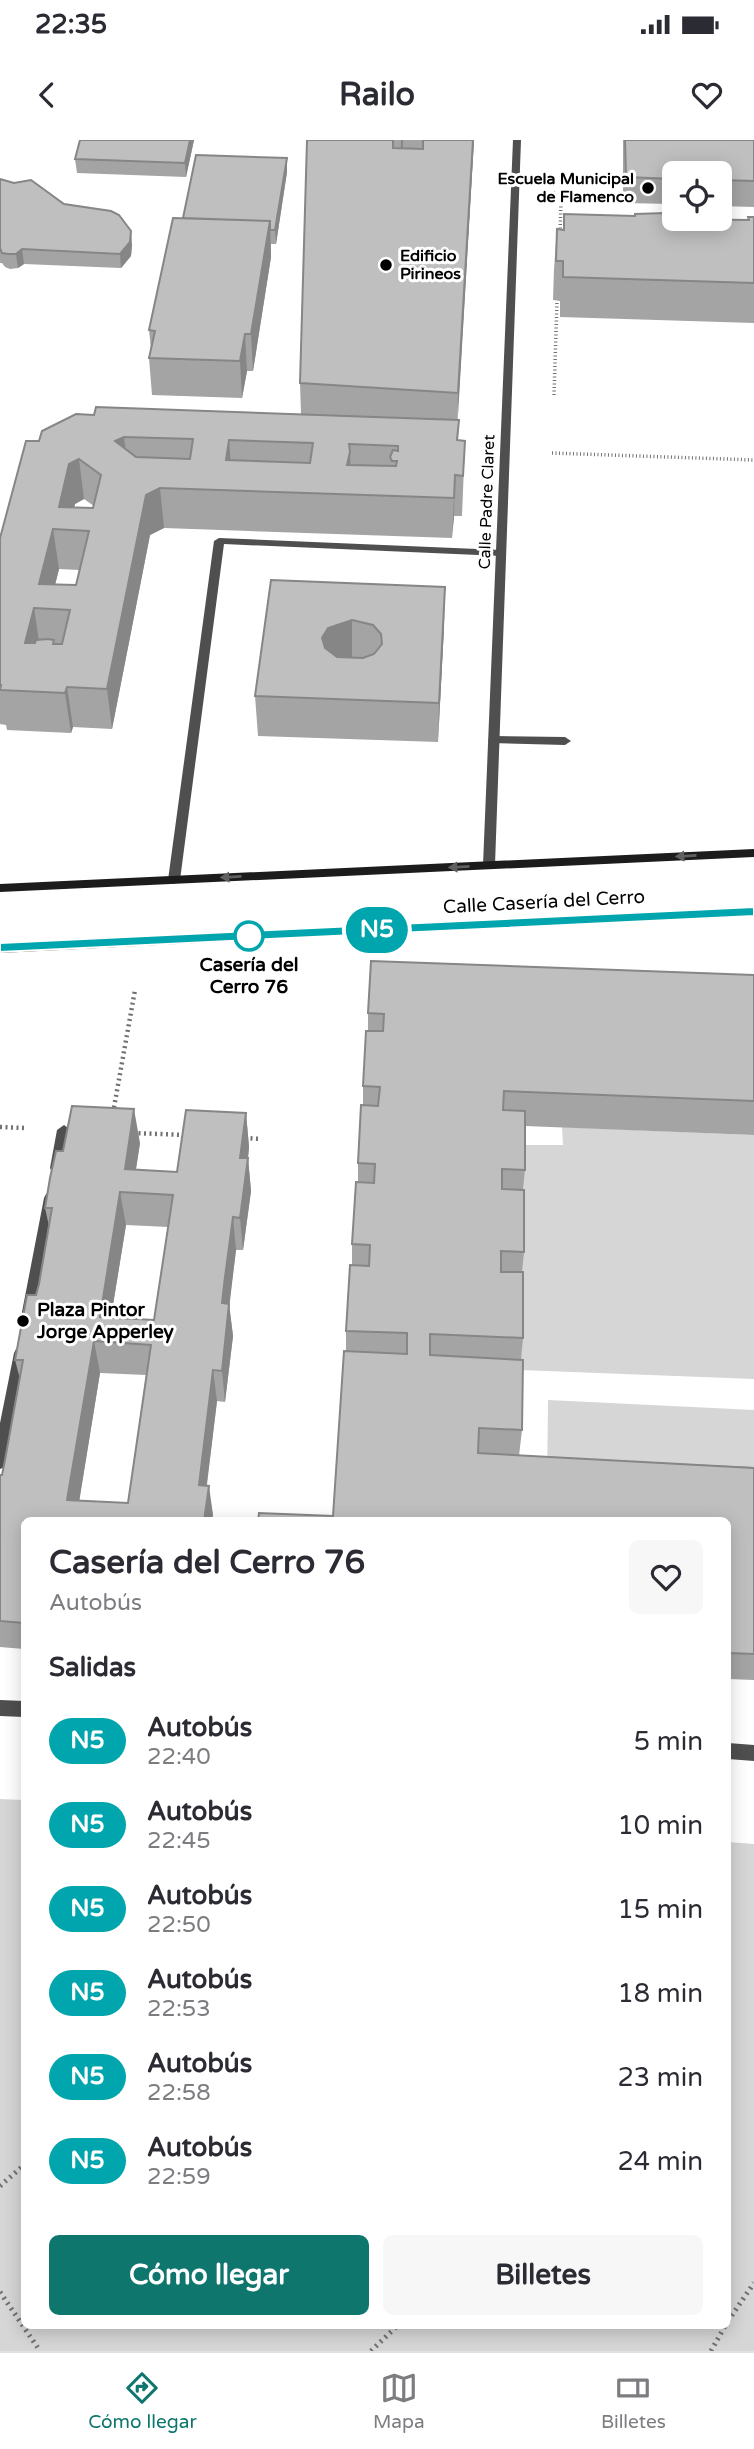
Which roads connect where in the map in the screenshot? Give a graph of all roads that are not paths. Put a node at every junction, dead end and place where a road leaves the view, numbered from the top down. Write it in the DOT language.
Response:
graph roads {
  1 [pos="517,140"];
  2 [pos="501,553"];
  3 [pos="494,740"];
  4 [pos="565,741"];
  5 [pos="754,853"];
  6 [pos="489,865"];
  7 [pos="174,880"];
  8 [pos="0,888"];
  9 [pos="754,911"];
  10 [pos="0,948"];
  11 [pos="64,1130"];
  12 [pos="0,1462"];
  13 [pos="0,1708"];
  14 [pos="21,1710"];
  15 [pos="731,1751"];
  16 [pos="754,1753"];
  1 -- 2 [label="street, Calle Padre Claret"];
  2 -- 3 [label="street, Calle Padre Claret"];
  2 -- 7 [label="street"];
  3 -- 4 [label="street"];
  3 -- 6 [label="street, Calle Padre Claret"];
  5 -- 6 [label="main road, Calle Casería del Cerro, one-way"];
  6 -- 7 [label="main road, Calle Casería del Cerro, one-way"];
  7 -- 8 [label="main road, Calle Casería del Cerro"];
  9 -- 10 [label="main road, Calle Casería del Cerro"];
  11 -- 12 [label="street"];
  13 -- 14 [label="street"];
  15 -- 16 [label="street"];
}
